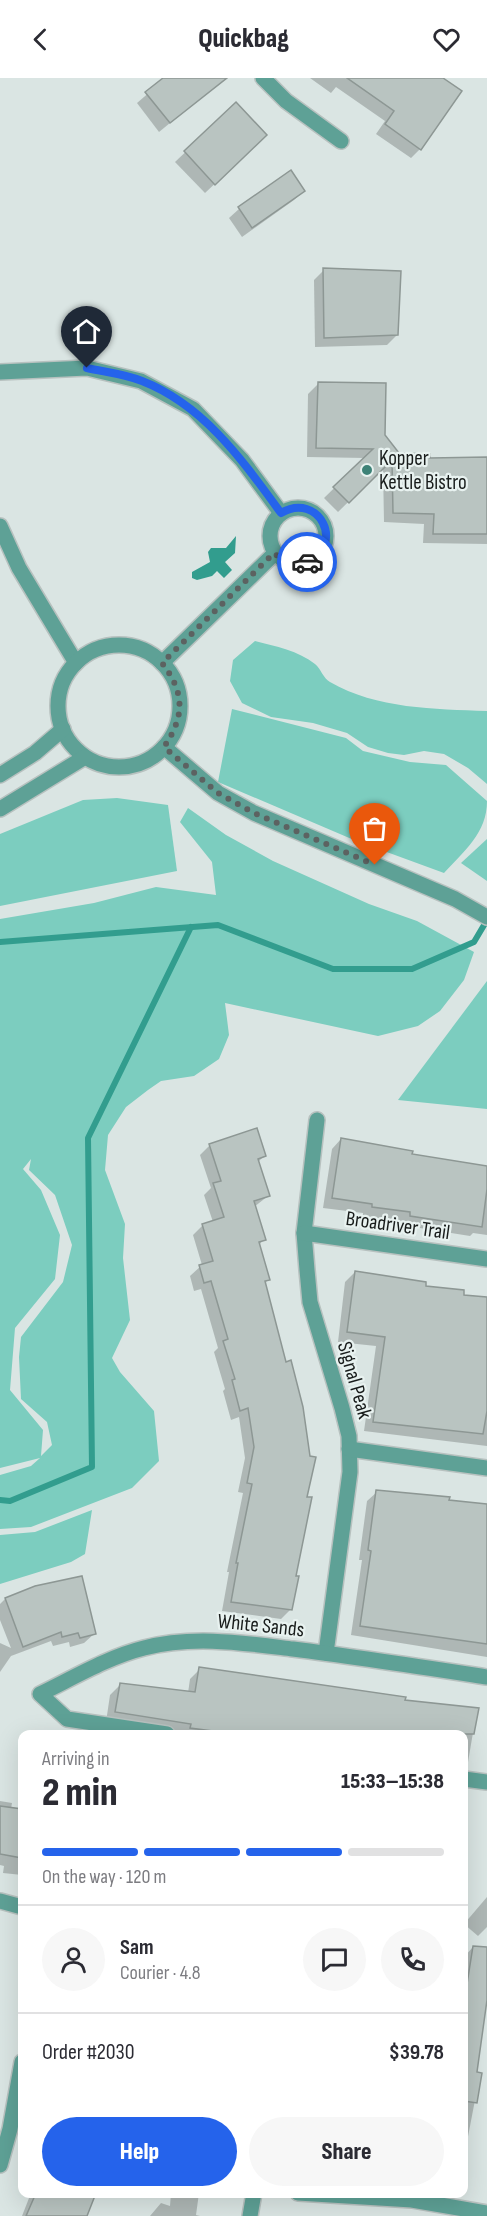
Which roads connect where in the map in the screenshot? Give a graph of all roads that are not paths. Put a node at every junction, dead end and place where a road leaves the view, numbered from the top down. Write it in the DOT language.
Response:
graph roads {
  1 [pos="263,78"];
  2 [pos="341,141"];
  3 [pos="0,372"];
  4 [pos="281,513"];
  5 [pos="0,526"];
  6 [pos="274,553"];
  7 [pos="76,663"];
  8 [pos="162,663"];
  9 [pos="63,729"];
  10 [pos="164,747"];
  11 [pos="85,757"];
  12 [pos="0,775"];
  13 [pos="0,809"];
  14 [pos="487,917"];
  15 [pos="317,1120"];
  16 [pos="304,1233"];
  17 [pos="487,1259"];
  18 [pos="349,1449"];
  19 [pos="487,1468"];
  20 [pos="326,1653"];
  21 [pos="487,1677"];
  22 [pos="140,1730"];
  23 [pos="468,1780"];
  24 [pos="487,1782"];
  25 [pos="0,1901"];
  26 [pos="18,1906"];
  27 [pos="18,2084"];
  28 [pos="0,2165"];
  29 [pos="253,2198"];
  30 [pos="379,2198"];
  31 [pos="487,2213"];
  32 [pos="250,2216"];
  1 -- 2 [label="street"];
  3 -- 4 [label="street"];
  4 -- 6 [label="street"];
  4 -- 6 [label="street"];
  5 -- 7 [label="street"];
  6 -- 8 [label="street"];
  7 -- 8 [label="street"];
  7 -- 9 [label="street"];
  8 -- 10 [label="street"];
  9 -- 11 [label="street"];
  9 -- 12 [label="street"];
  10 -- 11 [label="street"];
  10 -- 14 [label="street"];
  11 -- 13 [label="street"];
  15 -- 16 [label="street, Signal Peak"];
  16 -- 17 [label="street, Broadriver Trail"];
  16 -- 18 [label="street, Signal Peak"];
  18 -- 19 [label="street"];
  18 -- 20 [label="street, Signal Peak"];
  20 -- 21 [label="street, White Sands"];
  20 -- 22 [label="street, White Sands"];
  23 -- 24 [label="street"];
  25 -- 26 [label="street"];
  27 -- 28 [label="street"];
  29 -- 32 [label="street"];
  30 -- 31 [label="street"];
}
